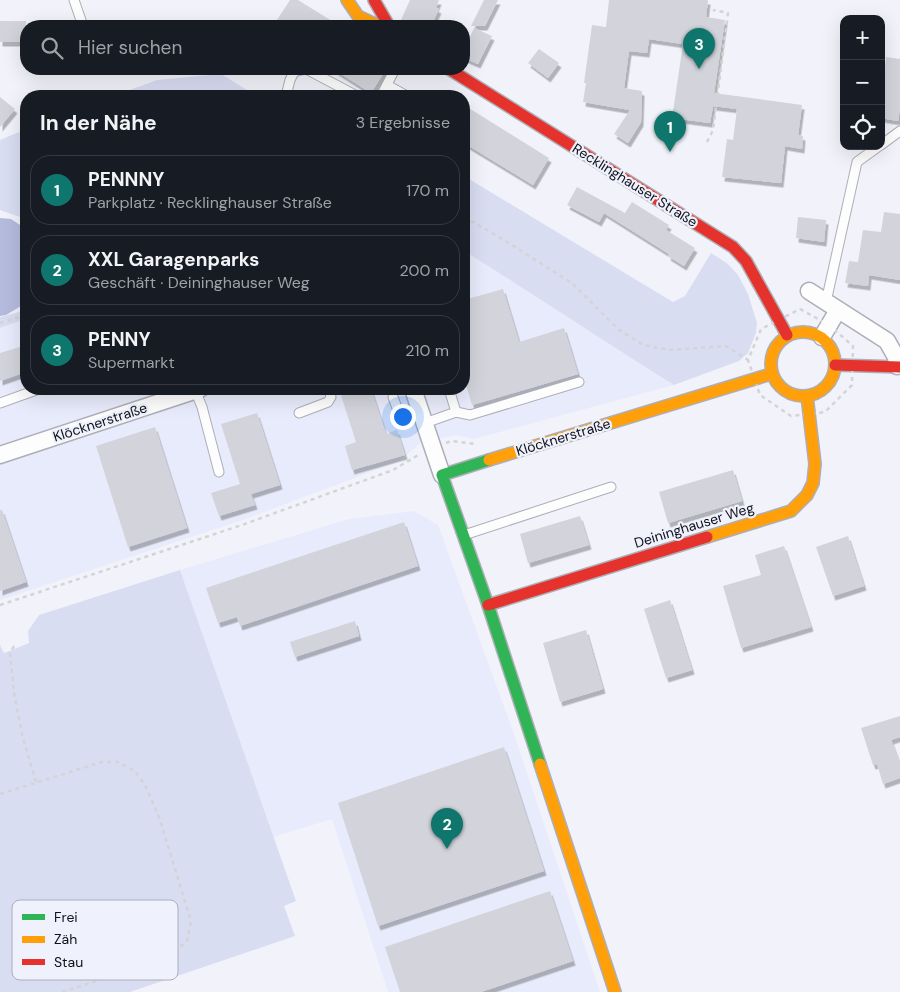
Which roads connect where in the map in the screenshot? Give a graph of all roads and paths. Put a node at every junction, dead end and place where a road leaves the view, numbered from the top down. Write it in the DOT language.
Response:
graph roads {
  1 [pos="74,0"];
  2 [pos="346,0"];
  3 [pos="374,0"];
  4 [pos="713,10"];
  5 [pos="81,20"];
  6 [pos="366,20"];
  7 [pos="386,20"];
  8 [pos="292,75"];
  9 [pos="317,75"];
  10 [pos="392,75"];
  11 [pos="459,75"];
  12 [pos="387,85"];
  13 [pos="288,90"];
  14 [pos="346,90"];
  15 [pos="384,90"];
  16 [pos="396,90"];
  17 [pos="900,131"];
  18 [pos="707,142"];
  19 [pos="885,142"];
  20 [pos="874,150"];
  21 [pos="470,220"];
  22 [pos="809,291"];
  23 [pos="832,306"];
  24 [pos="20,317"];
  25 [pos="779,319"];
  26 [pos="0,323"];
  27 [pos="826,331"];
  28 [pos="787,335"];
  29 [pos="748,360"];
  30 [pos="740,363"];
  31 [pos="836,365"];
  32 [pos="854,365"];
  33 [pos="899,366"];
  34 [pos="772,374"];
  35 [pos="754,378"];
  36 [pos="580,382"];
  37 [pos="22,395"];
  38 [pos="183,395"];
  39 [pos="199,395"];
  40 [pos="330,395"];
  41 [pos="415,395"];
  42 [pos="451,395"];
  43 [pos="807,396"];
  44 [pos="393,397"];
  45 [pos="0,403"];
  46 [pos="299,412"];
  47 [pos="456,412"];
  48 [pos="810,414"];
  49 [pos="423,418"];
  50 [pos="476,444"];
  51 [pos="434,449"];
  52 [pos="0,455"];
  53 [pos="219,472"];
  54 [pos="442,475"];
  55 [pos="611,487"];
  56 [pos="464,535"];
  57 [pos="0,605"];
  58 [pos="488,605"];
  59 [pos="14,646"];
  60 [pos="36,782"];
  61 [pos="0,794"];
  62 [pos="178,949"];
  63 [pos="99,980"];
  64 [pos="62,992"];
  65 [pos="615,992"];
  1 -- 5 [label="lane"];
  2 -- 6 [label="street"];
  3 -- 7 [label="street"];
  4 -- 18 [label="path"];
  8 -- 13 [label="lane"];
  9 -- 14 [label="lane"];
  10 -- 12 [label="lane"];
  11 -- 25 [label="street, Recklinghauser Straße"];
  12 -- 15 [label="lane"];
  12 -- 16 [label="lane"];
  17 -- 19 [label="lane"];
  20 -- 23 [label="lane"];
  21 -- 29 [label="path"];
  22 -- 23 [label="street"];
  23 -- 27 [label="street"];
  23 -- 33 [label="street"];
  24 -- 26 [label="path"];
  25 -- 27 [label="path"];
  25 -- 28 [label="street, Recklinghauser Straße"];
  25 -- 29 [label="path"];
  27 -- 28 [label="street"];
  27 -- 31 [label="street"];
  27 -- 32 [label="path"];
  28 -- 34 [label="street"];
  29 -- 30 [label="path"];
  29 -- 35 [label="path"];
  31 -- 32 [label="street"];
  31 -- 43 [label="street"];
  32 -- 33 [label="street"];
  32 -- 48 [label="path"];
  34 -- 35 [label="street, Klöcknerstraße"];
  34 -- 43 [label="street"];
  35 -- 48 [label="path"];
  35 -- 54 [label="street, Klöcknerstraße"];
  36 -- 47 [label="lane"];
  37 -- 45 [label="lane"];
  38 -- 52 [label="street, Klöcknerstraße"];
  39 -- 53 [label="lane"];
  40 -- 46 [label="lane"];
  41 -- 49 [label="street"];
  42 -- 47 [label="lane"];
  43 -- 48 [label="street, Deininghauser Weg"];
  44 -- 49 [label="lane"];
  47 -- 49 [label="lane"];
  48 -- 58 [label="street, Deininghauser Weg"];
  49 -- 51 [label="street"];
  50 -- 51 [label="path"];
  51 -- 54 [label="street"];
  51 -- 57 [label="path"];
  54 -- 56 [label="street"];
  55 -- 56 [label="lane"];
  56 -- 58 [label="street"];
  58 -- 65 [label="street"];
  59 -- 60 [label="path"];
  60 -- 61 [label="path"];
  60 -- 62 [label="path"];
  63 -- 64 [label="path"];
}
